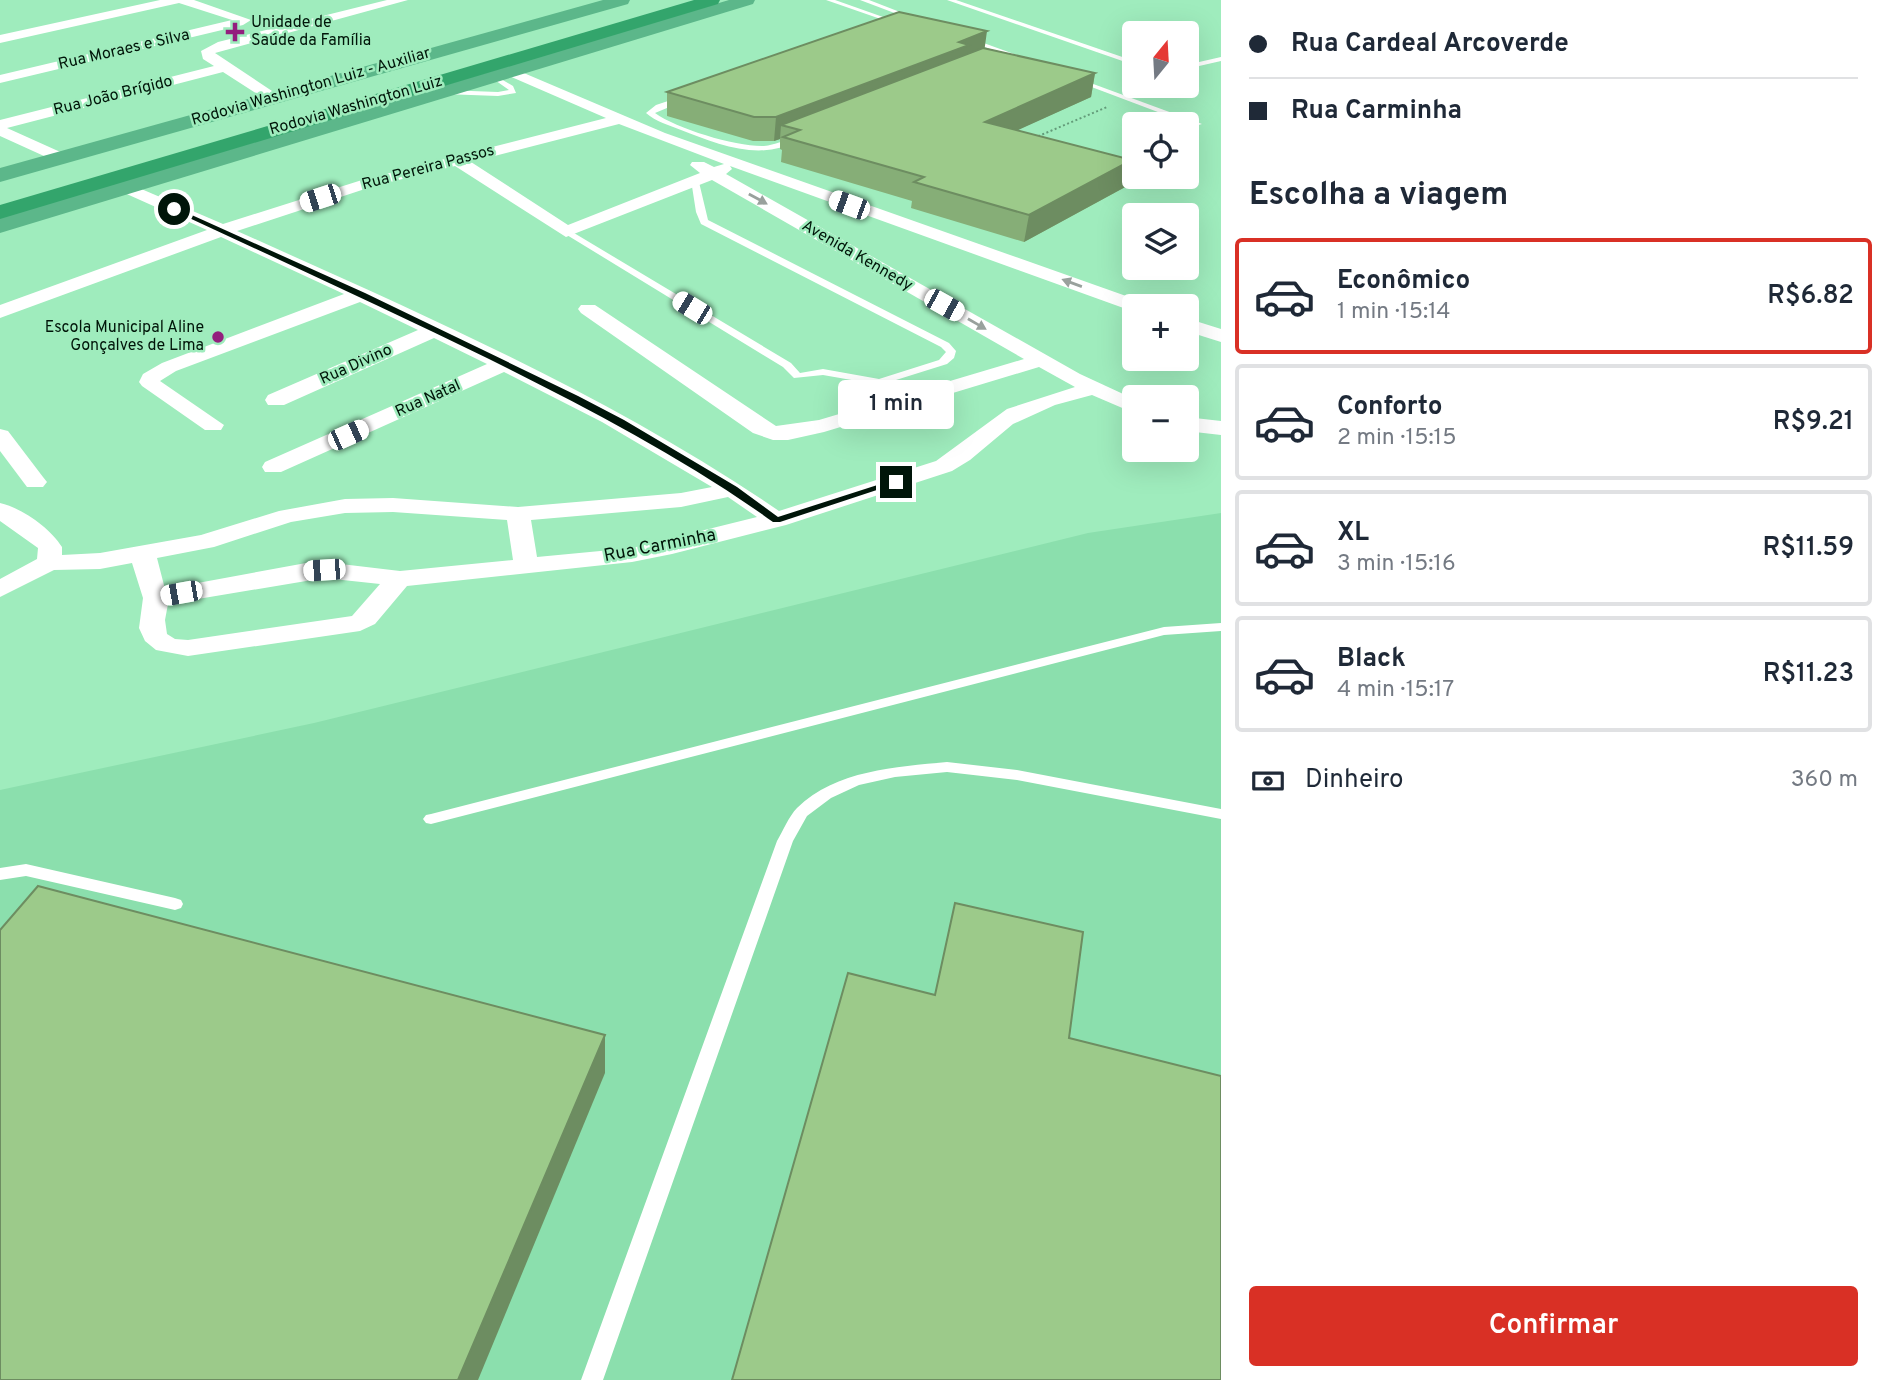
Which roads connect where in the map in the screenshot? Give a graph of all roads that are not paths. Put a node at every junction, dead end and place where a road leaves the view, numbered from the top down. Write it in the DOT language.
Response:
graph roads {
  1 [pos="179,0"];
  2 [pos="402,0"];
  3 [pos="622,0"];
  4 [pos="656,0"];
  5 [pos="712,0"];
  6 [pos="747,0"];
  7 [pos="829,0"];
  8 [pos="863,0"];
  9 [pos="950,0"];
  10 [pos="380,2"];
  11 [pos="247,20"];
  12 [pos="896,23"];
  13 [pos="926,23"];
  14 [pos="907,27"];
  15 [pos="883,28"];
  16 [pos="278,31"];
  17 [pos="0,39"];
  18 [pos="963,41"];
  19 [pos="1221,59"];
  20 [pos="1122,60"];
  21 [pos="1024,64"];
  22 [pos="1199,64"];
  23 [pos="225,67"];
  24 [pos="503,74"];
  25 [pos="1064,75"];
  26 [pos="0,79"];
  27 [pos="1069,86"];
  28 [pos="1081,90"];
  29 [pos="699,93"];
  30 [pos="273,98"];
  31 [pos="1165,112"];
  32 [pos="621,119"];
  33 [pos="0,128"];
  34 [pos="660,136"];
  35 [pos="801,136"];
  36 [pos="61,158"];
  37 [pos="457,160"];
  38 [pos="736,165"];
  39 [pos="0,175"];
  40 [pos="704,177"];
  41 [pos="126,182"];
  42 [pos="0,190"];
  43 [pos="0,212"];
  44 [pos="0,226"];
  45 [pos="223,230"];
  46 [pos="566,232"];
  47 [pos="363,294"];
  48 [pos="1122,301"];
  49 [pos="587,309"];
  50 [pos="0,312"];
  51 [pos="1199,328"];
  52 [pos="435,330"];
  53 [pos="1221,336"];
  54 [pos="1041,360"];
  55 [pos="506,363"];
  56 [pos="1093,388"];
  57 [pos="276,400"];
  58 [pos="1122,401"];
  59 [pos="213,425"];
  60 [pos="1199,425"];
  61 [pos="1221,428"];
  62 [pos="0,436"];
  63 [pos="273,467"];
  64 [pos="35,482"];
  65 [pos="734,489"];
  66 [pos="0,510"];
  67 [pos="518,514"];
  68 [pos="777,520"];
  69 [pos="143,553"];
  70 [pos="49,563"];
  71 [pos="526,564"];
  72 [pos="400,579"];
  73 [pos="0,589"];
  74 [pos="156,598"];
  75 [pos="1221,627"];
  76 [pos="1221,814"];
  77 [pos="431,819"];
  78 [pos="0,874"];
  79 [pos="175,904"];
  80 [pos="592,1380"];
  1 -- 11 [label="street"];
  1 -- 17 [label="street"];
  2 -- 10 [label="street"];
  3 -- 30 [label="highway, Rodovia Washington Luiz - Auxiliar"];
  4 -- 42 [label="highway, Rodovia Washington Luiz"];
  5 -- 41 [label="highway, Rodovia Washington Luiz"];
  6 -- 24 [label="highway"];
  7 -- 12 [label="lane"];
  8 -- 13 [label="lane"];
  9 -- 20 [label="lane"];
  10 -- 16 [label="street"];
  11 -- 16 [label="street"];
  11 -- 26 [label="street, Rua Moraes e Silva"];
  12 -- 14 [label="lane"];
  12 -- 15 [label="lane"];
  16 -- 23 [label="street"];
  18 -- 21 [label="lane"];
  19 -- 22 [label="lane"];
  23 -- 30 [label="street"];
  23 -- 33 [label="street, Rua João Brígido"];
  24 -- 32 [label="street, Avenida Kennedy"];
  24 -- 41 [label="highway"];
  25 -- 31 [label="lane"];
  27 -- 28 [label="lane"];
  29 -- 35 [label="lane"];
  30 -- 36 [label="highway, Rodovia Washington Luiz - Auxiliar"];
  32 -- 34 [label="street, Avenida Kennedy"];
  32 -- 37 [label="street, Rua Pereira Passos"];
  33 -- 36 [label="street"];
  34 -- 38 [label="street, Avenida Kennedy"];
  34 -- 40 [label="street, Avenida Kennedy"];
  36 -- 39 [label="highway, Rodovia Washington Luiz - Auxiliar"];
  37 -- 45 [label="street, Rua Pereira Passos"];
  37 -- 46 [label="street"];
  38 -- 40 [label="street"];
  48 -- 38 [label="street, Avenida Kennedy, one-way"];
  40 -- 46 [label="street"];
  40 -- 46 [label="lane"];
  40 -- 54 [label="street, Avenida Kennedy, one-way"];
  41 -- 43 [label="highway, Rodovia Washington Luiz"];
  41 -- 44 [label="highway"];
  41 -- 45 [label="street"];
  45 -- 47 [label="street"];
  45 -- 50 [label="street, Rua Pereira Passos"];
  47 -- 52 [label="street"];
  47 -- 59 [label="street"];
  49 -- 54 [label="street"];
  51 -- 53 [label="street"];
  52 -- 55 [label="street"];
  52 -- 57 [label="street, Rua Divino"];
  54 -- 56 [label="street, Avenida Kennedy"];
  55 -- 63 [label="street, Rua Natal"];
  55 -- 65 [label="street"];
  56 -- 58 [label="street, Avenida Kennedy"];
  56 -- 68 [label="street, Rua Carminha"];
  60 -- 61 [label="street"];
  62 -- 64 [label="street"];
  65 -- 67 [label="street"];
  65 -- 68 [label="street"];
  66 -- 70 [label="street"];
  67 -- 69 [label="street"];
  67 -- 71 [label="street"];
  68 -- 71 [label="street, Rua Carminha"];
  69 -- 70 [label="street"];
  69 -- 74 [label="street"];
  70 -- 73 [label="street"];
  71 -- 72 [label="street, Rua Carminha"];
  72 -- 74 [label="street, Rua Carminha"];
  72 -- 74 [label="street"];
  75 -- 77 [label="lane"];
  76 -- 80 [label="lane"];
  78 -- 79 [label="lane"];
}
